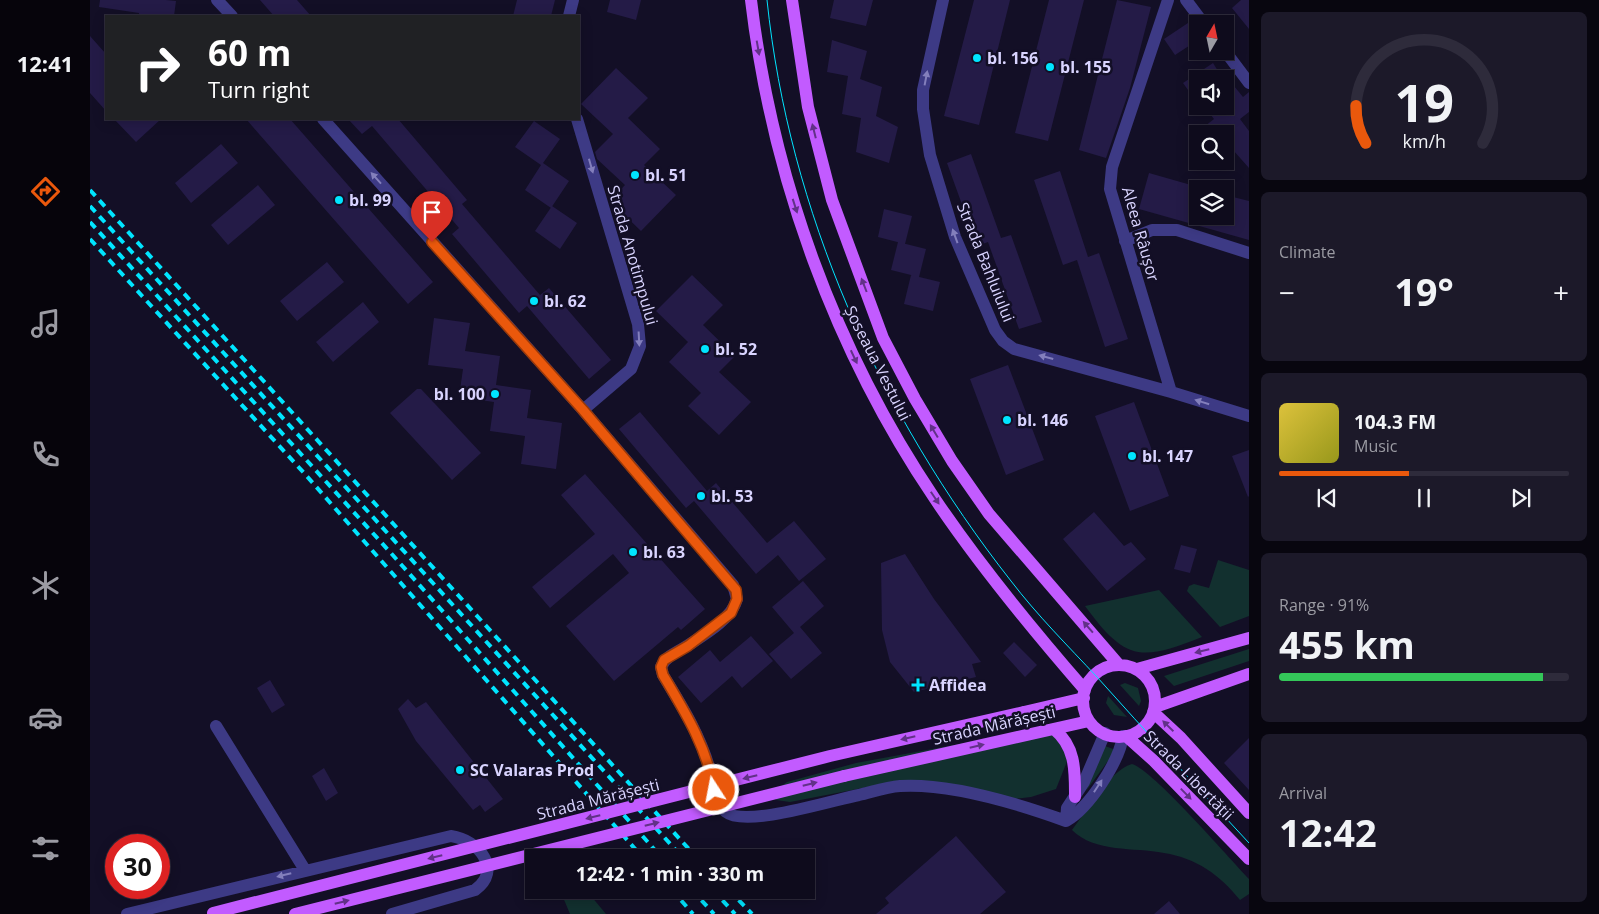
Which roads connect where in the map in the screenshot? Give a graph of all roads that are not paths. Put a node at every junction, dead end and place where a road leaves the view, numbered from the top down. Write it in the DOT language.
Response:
graph roads {
  1 [pos="217,0"];
  2 [pos="573,0"];
  3 [pos="751,0"];
  4 [pos="792,0"];
  5 [pos="943,0"];
  6 [pos="1168,0"];
  7 [pos="1186,0"];
  8 [pos="231,15"];
  9 [pos="569,15"];
  10 [pos="1197,15"];
  11 [pos="1232,60"];
  12 [pos="1249,83"];
  13 [pos="324,120"];
  14 [pos="577,120"];
  15 [pos="1125,241"];
  16 [pos="1249,253"];
  17 [pos="1171,392"];
  18 [pos="583,410"];
  19 [pos="1249,416"];
  20 [pos="1249,638"];
  21 [pos="1120,665"];
  22 [pos="1137,669"];
  23 [pos="1249,674"];
  24 [pos="1084,694"];
  25 [pos="1154,709"];
  26 [pos="1089,721"];
  27 [pos="216,726"];
  28 [pos="1054,729"];
  29 [pos="1105,734"];
  30 [pos="1124,736"];
  31 [pos="1075,797"];
  32 [pos="1249,813"];
  33 [pos="1066,821"];
  34 [pos="1249,859"];
  35 [pos="305,870"];
  36 [pos="127,914"];
  37 [pos="211,914"];
  38 [pos="294,914"];
  39 [pos="392,914"];
  1 -- 8 [label="street"];
  2 -- 9 [label="street"];
  3 -- 24 [label="main road, Șoseaua Vestului, one-way"];
  21 -- 4 [label="main road, Șoseaua Vestului, one-way"];
  17 -- 5 [label="street, Strada Bahluiului, one-way"];
  6 -- 15 [label="street, Aleea Râușor"];
  7 -- 10 [label="street"];
  11 -- 12 [label="street"];
  18 -- 13 [label="street, one-way"];
  14 -- 18 [label="street, Strada Anotimpului, one-way"];
  15 -- 16 [label="street"];
  15 -- 17 [label="street, Aleea Râușor"];
  19 -- 17 [label="street, Strada Bahluiului, one-way"];
  18 -- 33 [label="street"];
  20 -- 22 [label="main road, one-way"];
  21 -- 22 [label="main road"];
  21 -- 24 [label="main road"];
  22 -- 25 [label="main road"];
  23 -- 25 [label="main road"];
  24 -- 26 [label="main road, Șoseaua Vestului"];
  24 -- 37 [label="main road, Strada Mărășești, one-way, bridge"];
  25 -- 30 [label="main road"];
  32 -- 25 [label="main road, Strada Libertății, one-way"];
  26 -- 28 [label="main road, Strada Mărășești"];
  26 -- 29 [label="main road"];
  27 -- 35 [label="street"];
  28 -- 31 [label="main road"];
  38 -- 28 [label="main road, Strada Mărășești, one-way, bridge"];
  29 -- 30 [label="main road"];
  29 -- 31 [label="street"];
  33 -- 30 [label="street, one-way"];
  30 -- 34 [label="main road, Strada Libertății, one-way"];
  31 -- 33 [label="street"];
  35 -- 36 [label="street, one-way"];
  35 -- 39 [label="street"];
}
